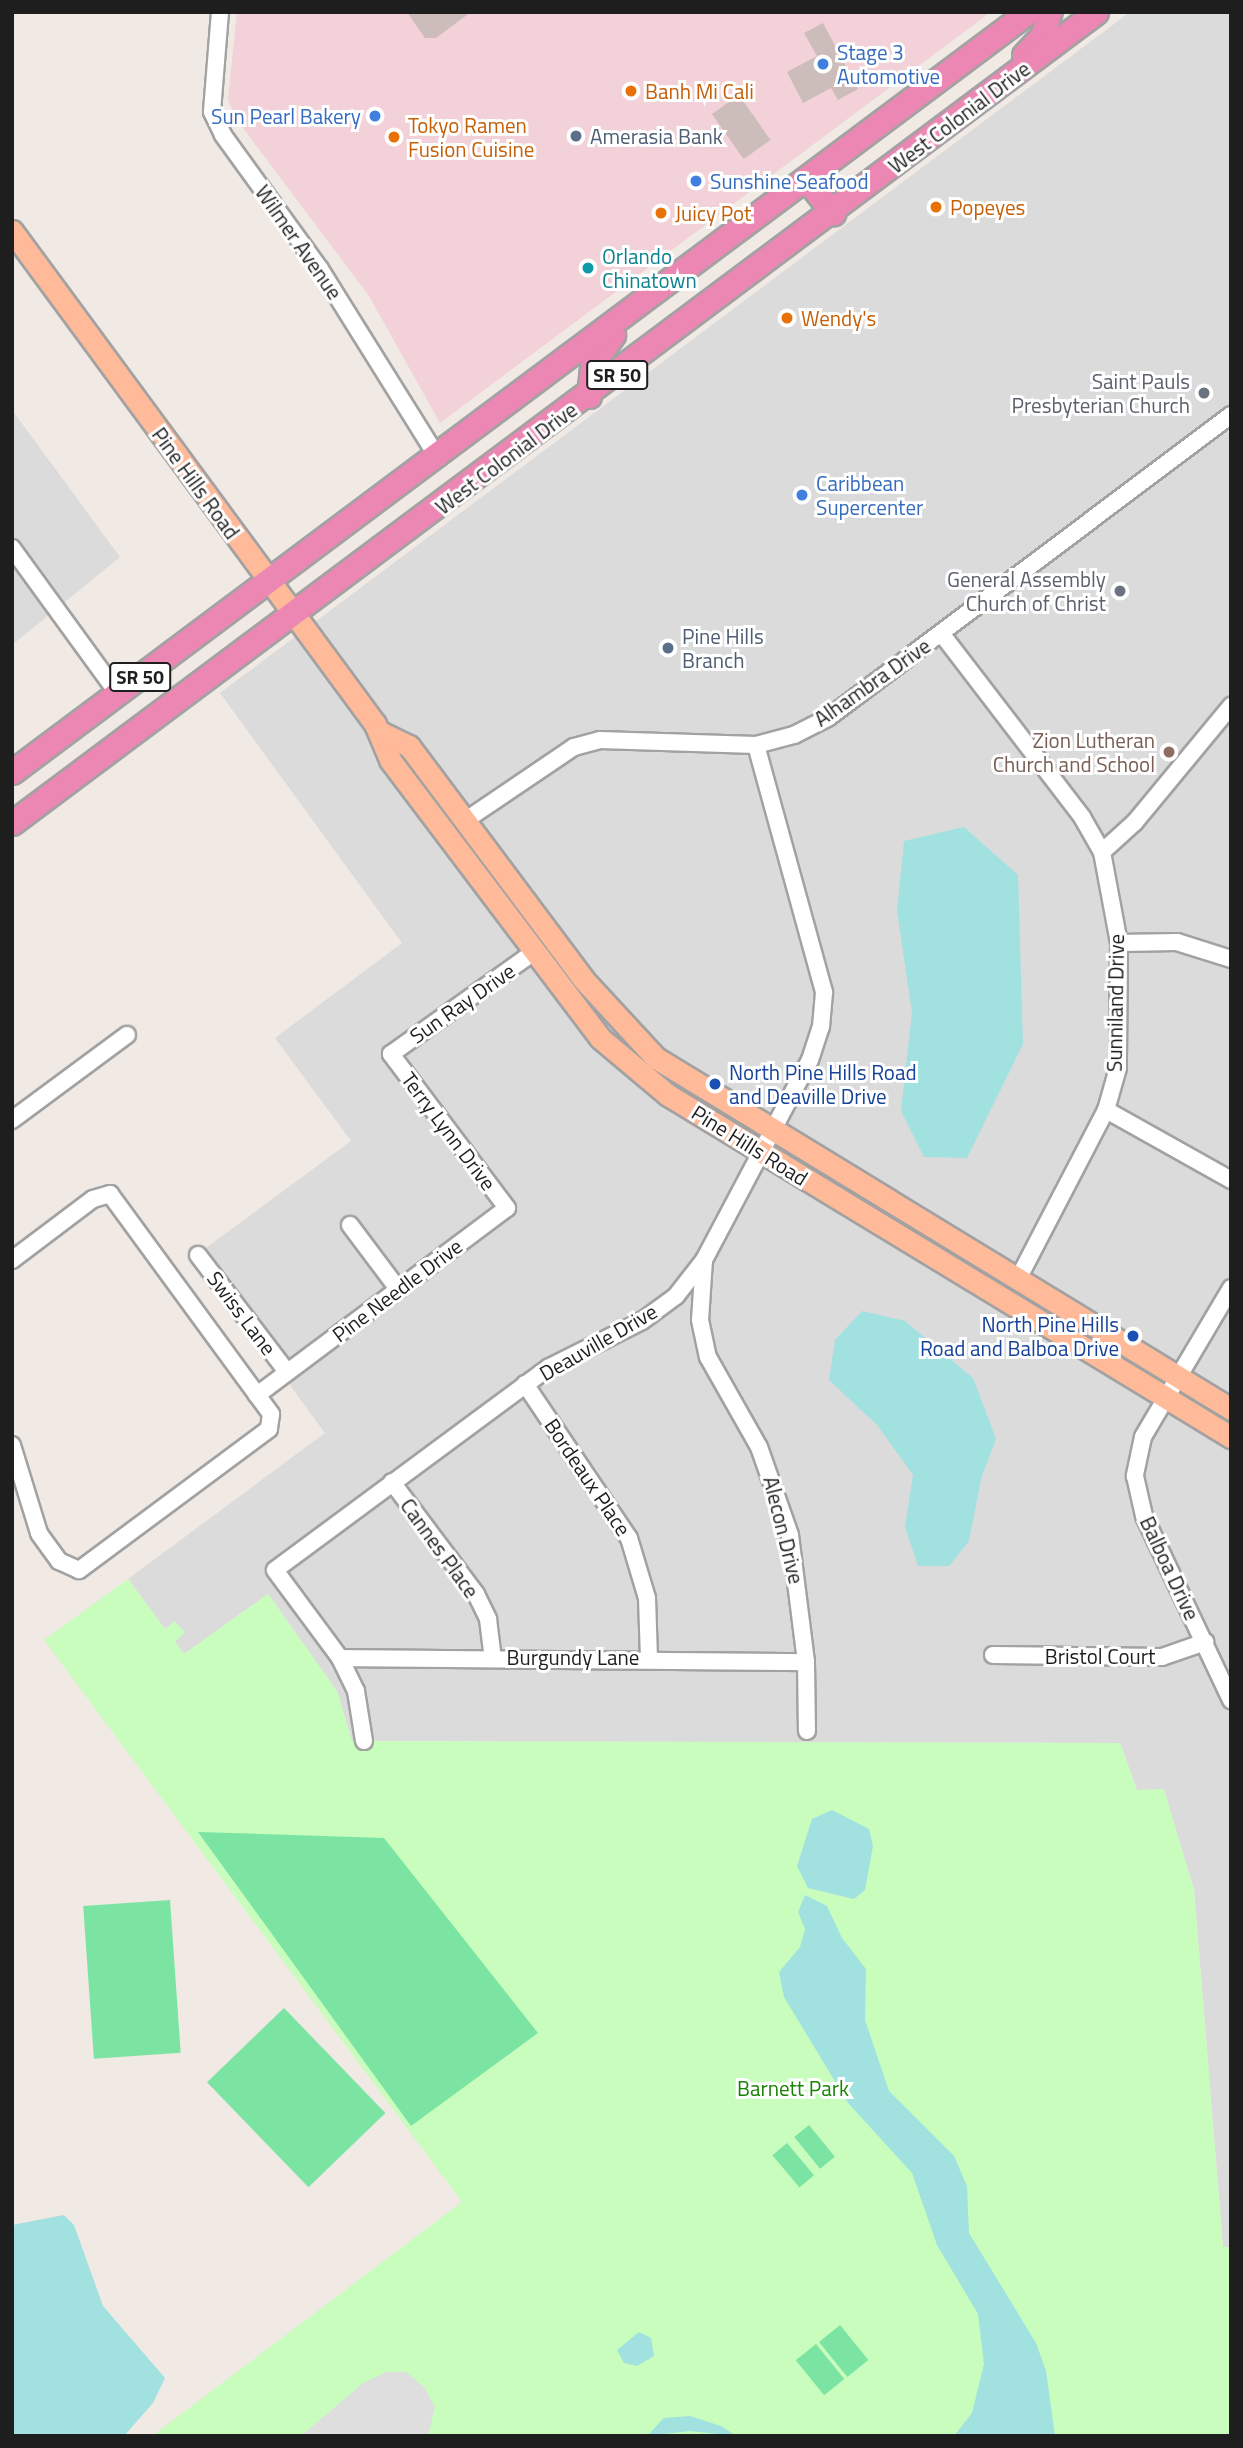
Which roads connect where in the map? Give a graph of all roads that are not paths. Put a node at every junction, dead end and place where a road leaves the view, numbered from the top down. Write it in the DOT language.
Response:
graph roads {
  1 [pos="220,12"];
  2 [pos="1028,12"];
  3 [pos="1050,12"];
  4 [pos="1096,12"];
  5 [pos="980,100"];
  6 [pos="808,181"];
  7 [pos="833,213"];
  8 [pos="12,231"];
  9 [pos="639,307"];
  10 [pos="589,397"];
  11 [pos="1231,415"];
  12 [pos="438,458"];
  13 [pos="12,548"];
  14 [pos="268,583"];
  15 [pos="293,616"];
  16 [pos="941,633"];
  17 [pos="118,694"];
  18 [pos="1231,706"];
  19 [pos="382,733"];
  20 [pos="756,745"];
  21 [pos="12,772"];
  22 [pos="403,777"];
  23 [pos="466,820"];
  24 [pos="12,823"];
  25 [pos="1102,852"];
  26 [pos="1119,943"];
  27 [pos="534,952"];
  28 [pos="1231,958"];
  29 [pos="127,1035"];
  30 [pos="391,1054"];
  31 [pos="1106,1110"];
  32 [pos="12,1120"];
  33 [pos="773,1133"];
  34 [pos="762,1153"];
  35 [pos="1231,1180"];
  36 [pos="507,1208"];
  37 [pos="350,1225"];
  38 [pos="198,1255"];
  39 [pos="12,1260"];
  40 [pos="704,1260"];
  41 [pos="1018,1279"];
  42 [pos="1231,1287"];
  43 [pos="398,1289"];
  44 [pos="287,1372"];
  45 [pos="1177,1377"];
  46 [pos="525,1384"];
  47 [pos="257,1395"];
  48 [pos="1166,1398"];
  49 [pos="1231,1409"];
  50 [pos="1231,1437"];
  51 [pos="12,1445"];
  52 [pos="392,1482"];
  53 [pos="1205,1642"];
  54 [pos="993,1655"];
  55 [pos="493,1657"];
  56 [pos="340,1658"];
  57 [pos="649,1658"];
  58 [pos="806,1662"];
  59 [pos="1231,1700"];
  60 [pos="807,1731"];
  61 [pos="364,1741"];
  1 -- 12 [label="street, Wilmer Avenue"];
  2 -- 6 [label="highway, West Colonial Drive / SR 50"];
  3 -- 5 [label="highway"];
  4 -- 5 [label="highway, West Colonial Drive / SR 50"];
  5 -- 7 [label="highway, West Colonial Drive / SR 50"];
  6 -- 7 [label="highway"];
  6 -- 9 [label="highway, West Colonial Drive / SR 50"];
  7 -- 10 [label="highway, West Colonial Drive / SR 50"];
  8 -- 14 [label="main road, Pine Hills Road"];
  9 -- 10 [label="highway"];
  9 -- 12 [label="highway, West Colonial Drive / SR 50"];
  10 -- 15 [label="highway, West Colonial Drive / SR 50"];
  11 -- 16 [label="street, Alhambra Drive"];
  12 -- 14 [label="highway, West Colonial Drive / SR 50"];
  13 -- 17 [label="street"];
  14 -- 15 [label="main road, Pine Hills Road"];
  14 -- 17 [label="highway, West Colonial Drive / SR 50"];
  15 -- 19 [label="main road, Pine Hills Road"];
  15 -- 24 [label="highway, West Colonial Drive / SR 50"];
  16 -- 20 [label="street, Alhambra Drive"];
  16 -- 25 [label="street, Sunniland Drive"];
  17 -- 21 [label="highway, West Colonial Drive / SR 50"];
  18 -- 25 [label="street"];
  19 -- 22 [label="main road, Pine Hills Road"];
  19 -- 23 [label="main road, Pine Hills Road"];
  20 -- 23 [label="street, Alhambra Drive"];
  20 -- 33 [label="street, Deauville Drive"];
  22 -- 23 [label="main road"];
  22 -- 27 [label="main road, Pine Hills Road"];
  23 -- 33 [label="main road, Pine Hills Road"];
  25 -- 26 [label="street, Sunniland Drive"];
  26 -- 28 [label="street"];
  26 -- 31 [label="street, Sunniland Drive"];
  27 -- 30 [label="street, Sun Ray Drive"];
  27 -- 34 [label="main road, Pine Hills Road"];
  29 -- 32 [label="street"];
  30 -- 36 [label="street, Terry Lynn Drive"];
  31 -- 35 [label="street"];
  31 -- 41 [label="street, Sunniland Drive"];
  33 -- 34 [label="street, Deauville Drive"];
  33 -- 41 [label="main road, Pine Hills Road"];
  34 -- 40 [label="street, Deauville Drive"];
  34 -- 48 [label="main road, Pine Hills Road"];
  36 -- 43 [label="street, Pine Needle Drive"];
  37 -- 43 [label="street"];
  38 -- 44 [label="street, Swiss Lane"];
  39 -- 47 [label="street"];
  40 -- 46 [label="street, Deauville Drive"];
  40 -- 58 [label="street, Alecon Drive"];
  41 -- 45 [label="main road, Pine Hills Road"];
  42 -- 45 [label="street, Balboa Drive"];
  43 -- 44 [label="street, Pine Needle Drive"];
  44 -- 47 [label="street, Pine Needle Drive"];
  45 -- 48 [label="street, Balboa Drive"];
  45 -- 49 [label="main road, Pine Hills Road"];
  46 -- 52 [label="street, Deauville Drive"];
  46 -- 57 [label="street, Bordeaux Place"];
  47 -- 51 [label="street"];
  48 -- 50 [label="main road, Pine Hills Road"];
  48 -- 53 [label="street, Balboa Drive"];
  52 -- 55 [label="street, Cannes Place"];
  52 -- 56 [label="street, Deauville Drive"];
  53 -- 54 [label="street, Bristol Court"];
  53 -- 59 [label="street, Balboa Drive"];
  55 -- 56 [label="street, Burgundy Lane"];
  55 -- 57 [label="street, Burgundy Lane"];
  56 -- 61 [label="street"];
  57 -- 58 [label="street, Burgundy Lane"];
  58 -- 60 [label="street, Alecon Drive"];
}
